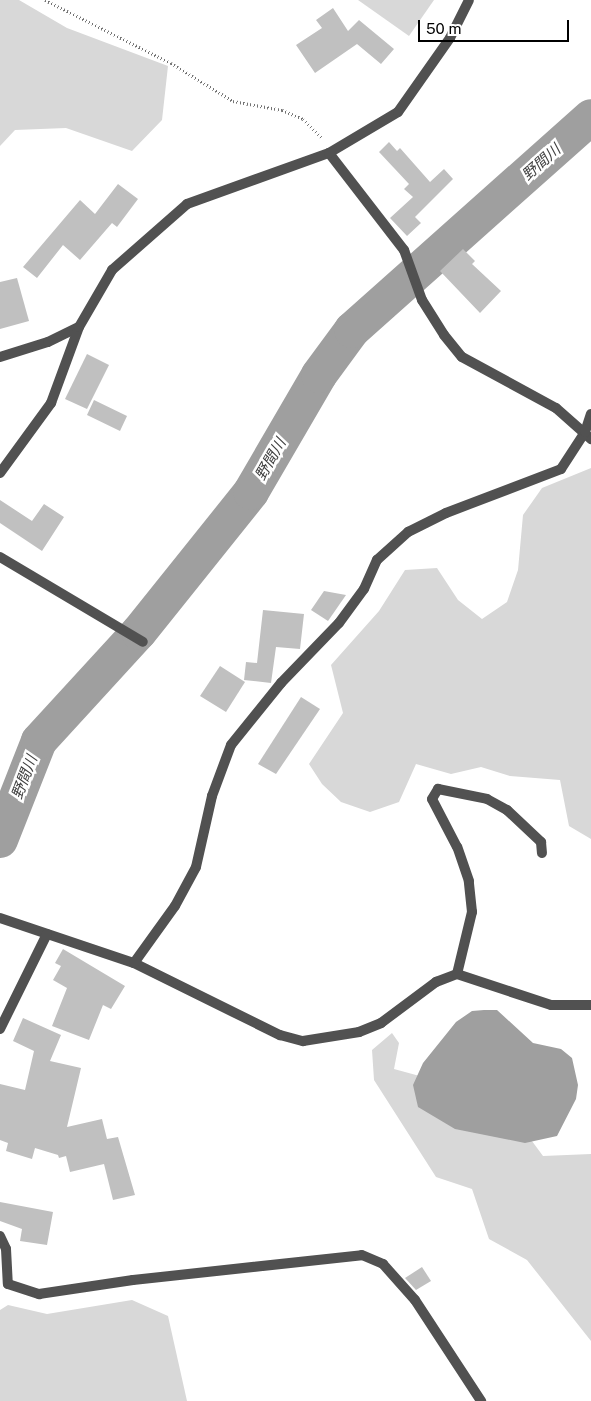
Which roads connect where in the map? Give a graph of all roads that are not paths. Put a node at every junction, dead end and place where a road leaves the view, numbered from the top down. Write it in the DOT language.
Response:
graph roads {
  1 [pos="469,0"];
  2 [pos="330,153"];
  3 [pos="79,327"];
  4 [pos="0,357"];
  5 [pos="591,414"];
  6 [pos="588,436"];
  7 [pos="0,473"];
  8 [pos="0,557"];
  9 [pos="143,642"];
  10 [pos="542,853"];
  11 [pos="0,918"];
  12 [pos="47,934"];
  13 [pos="134,963"];
  14 [pos="457,974"];
  15 [pos="591,1005"];
  16 [pos="0,1029"];
  17 [pos="0,1236"];
  18 [pos="4,1287"];
  19 [pos="481,1401"];
  1 -- 2 [label="street"];
  2 -- 3 [label="street"];
  2 -- 6 [label="street"];
  3 -- 4 [label="street"];
  3 -- 7 [label="street"];
  5 -- 6 [label="street"];
  6 -- 13 [label="street"];
  8 -- 9 [label="street"];
  10 -- 14 [label="street"];
  11 -- 12 [label="street"];
  12 -- 13 [label="street"];
  12 -- 16 [label="street"];
  13 -- 14 [label="street"];
  14 -- 15 [label="street"];
  17 -- 18 [label="street"];
  18 -- 19 [label="street"];
}
